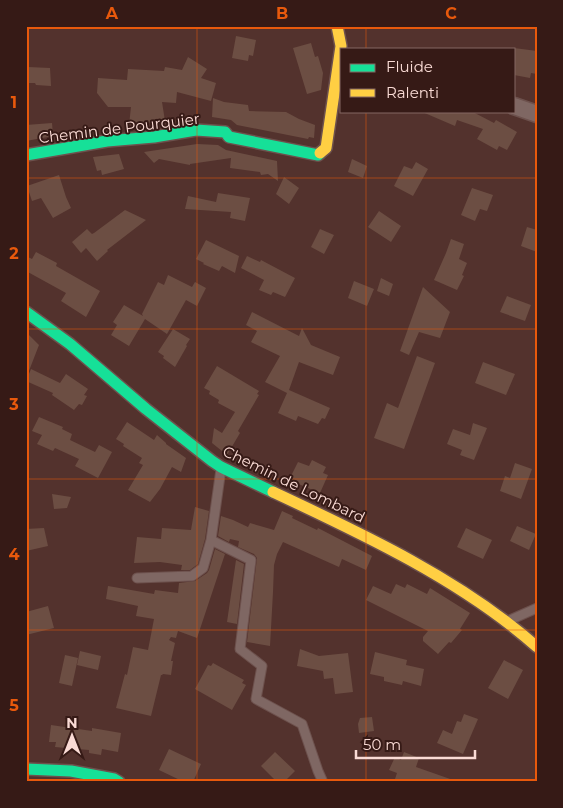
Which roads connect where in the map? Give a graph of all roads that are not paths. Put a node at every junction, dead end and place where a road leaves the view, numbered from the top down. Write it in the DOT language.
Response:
graph roads {
  1 [pos="337,26"];
  2 [pos="345,47"];
  3 [pos="340,74"];
  4 [pos="516,107"];
  5 [pos="537,114"];
  6 [pos="26,155"];
  7 [pos="26,312"];
  8 [pos="221,467"];
  9 [pos="211,540"];
  10 [pos="137,578"];
  11 [pos="537,608"];
  12 [pos="508,621"];
  13 [pos="537,647"];
  14 [pos="26,769"];
  15 [pos="322,780"];
  16 [pos="119,782"];
  1 -- 2 [label="street, Chemin de Pourquier"];
  3 -- 6 [label="street, Chemin de Pourquier"];
  4 -- 5 [label="street"];
  7 -- 8 [label="street, Chemin de Lombard"];
  8 -- 9 [label="lane"];
  8 -- 12 [label="street, Chemin de Lombard"];
  9 -- 10 [label="lane"];
  9 -- 15 [label="lane"];
  11 -- 12 [label="lane"];
  12 -- 13 [label="street, Chemin de Lombard"];
  14 -- 16 [label="street"];
}
